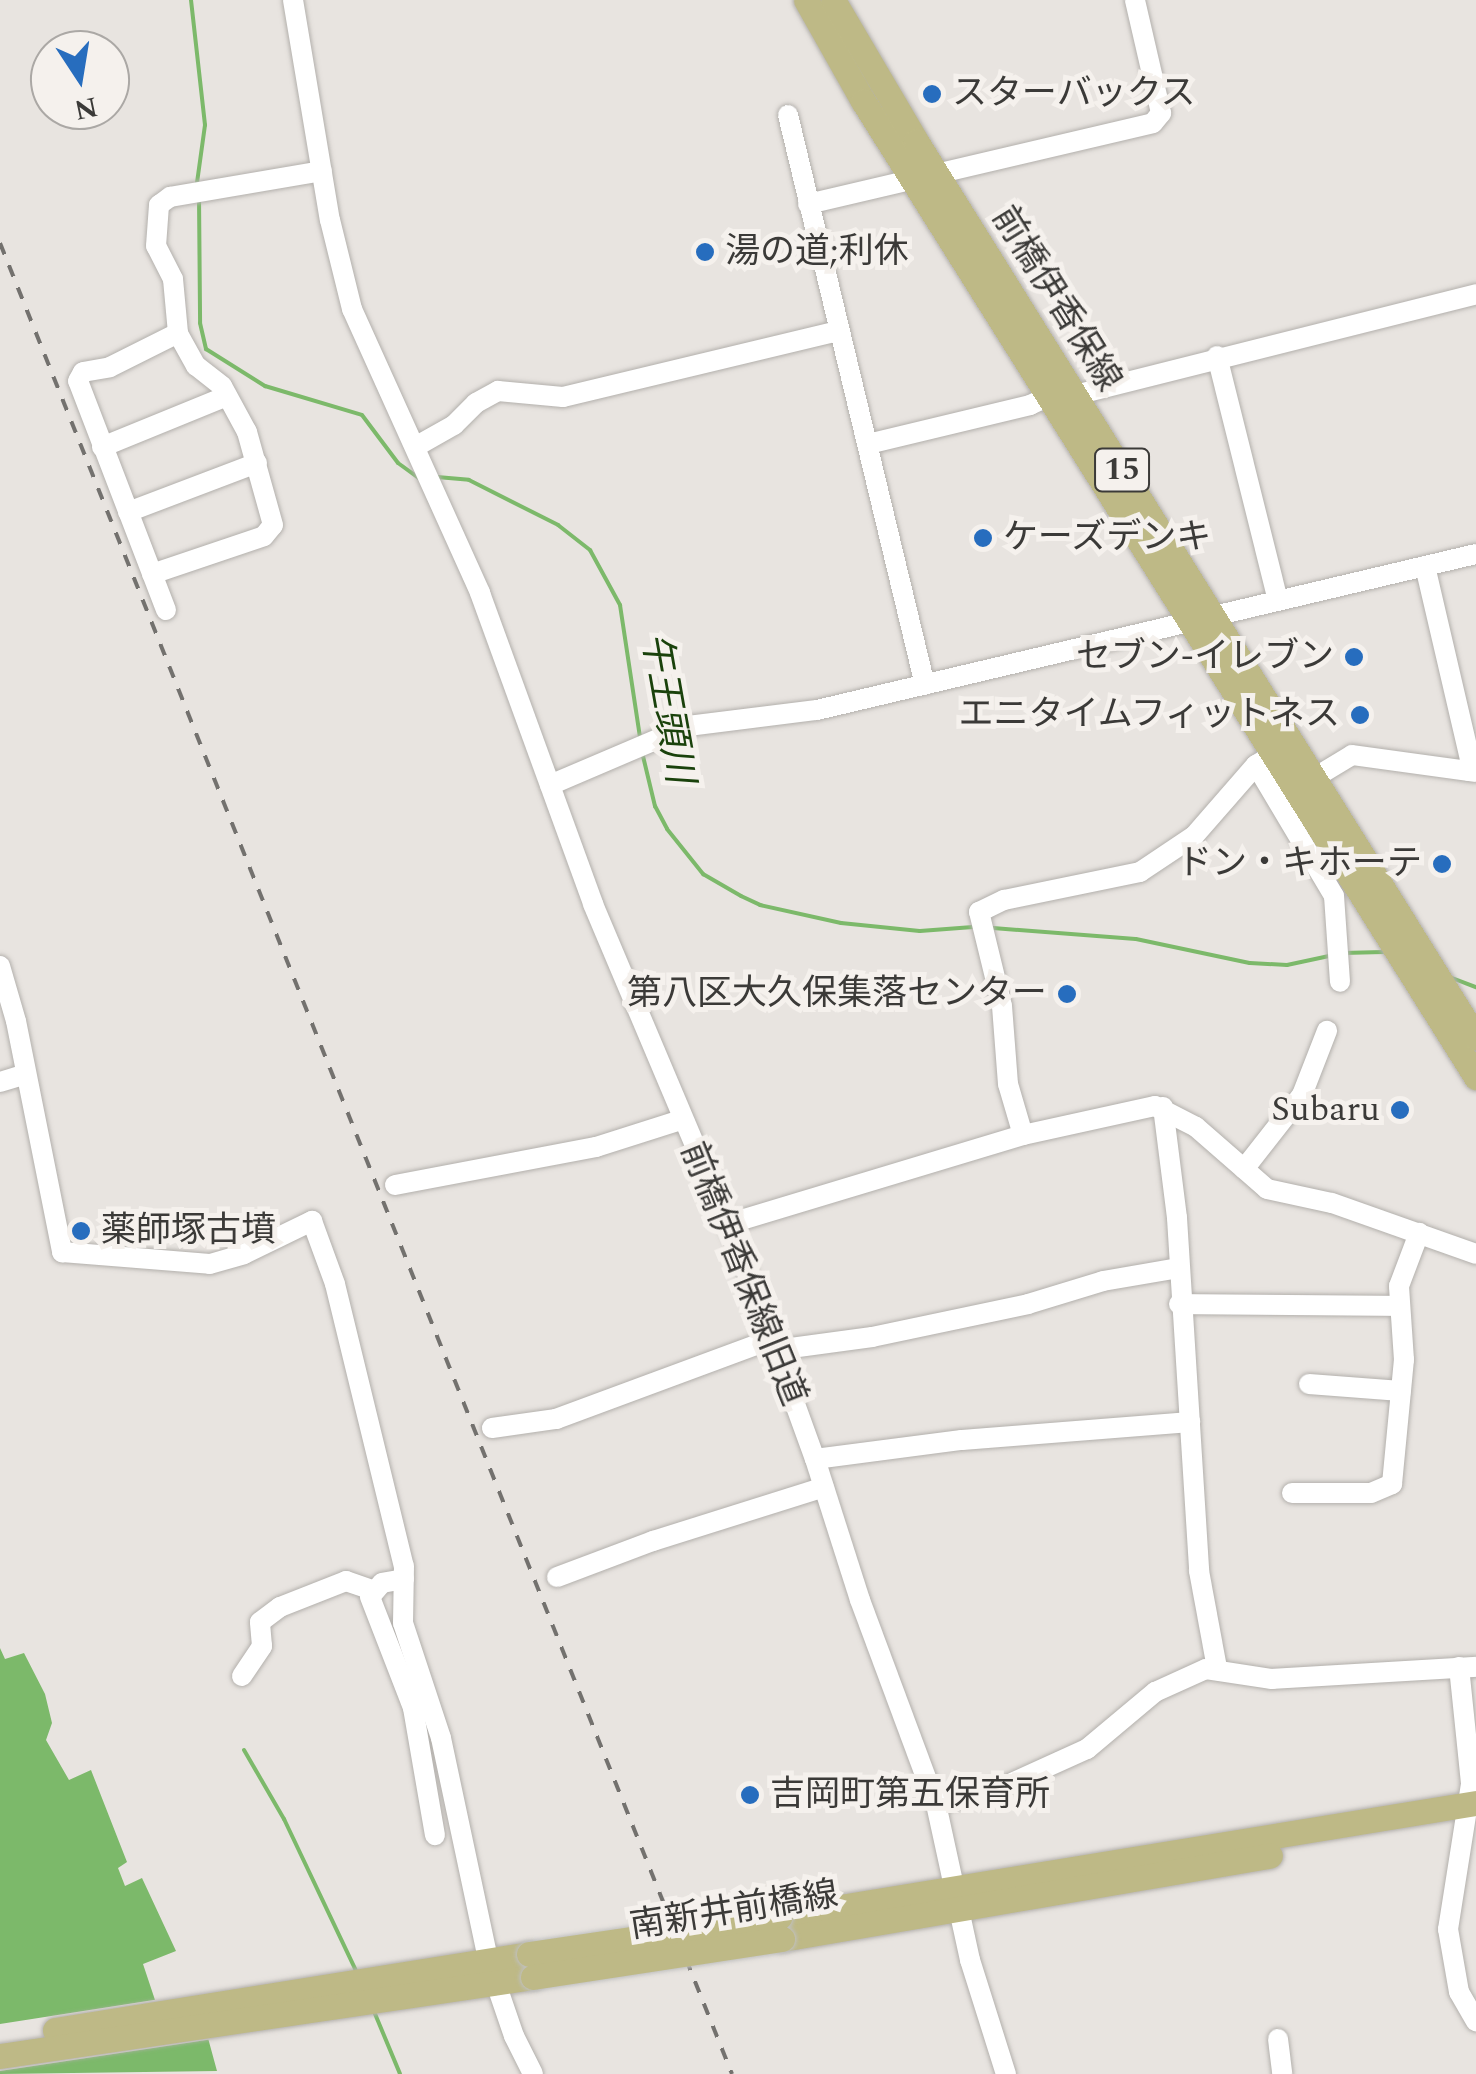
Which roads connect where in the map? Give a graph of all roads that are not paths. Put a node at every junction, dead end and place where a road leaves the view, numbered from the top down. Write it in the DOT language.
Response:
graph roads {
  1 [pos="292,0"];
  2 [pos="806,0"];
  3 [pos="833,0"];
  4 [pos="1135,0"];
  5 [pos="788,115"];
  6 [pos="322,170"];
  7 [pos="924,176"];
  8 [pos="808,204"];
  9 [pos="1476,294"];
  10 [pos="838,331"];
  11 [pos="178,333"];
  12 [pos="1218,356"];
  13 [pos="1075,395"];
  14 [pos="227,396"];
  15 [pos="1048,396"];
  16 [pos="868,444"];
  17 [pos="102,447"];
  18 [pos="415,447"];
  19 [pos="257,463"];
  20 [pos="128,512"];
  21 [pos="1476,554"];
  22 [pos="1425,566"];
  23 [pos="152,574"];
  24 [pos="1278,600"];
  25 [pos="166,610"];
  26 [pos="1202,618"];
  27 [pos="925,685"];
  28 [pos="1265,760"];
  29 [pos="1472,772"];
  30 [pos="1314,778"];
  31 [pos="550,786"];
  32 [pos="1400,937"];
  33 [pos="0,966"];
  34 [pos="1340,971"];
  35 [pos="1328,1031"];
  36 [pos="1476,1038"];
  37 [pos="26,1074"];
  38 [pos="1476,1076"];
  39 [pos="0,1082"];
  40 [pos="1163,1107"];
  41 [pos="681,1120"];
  42 [pos="1023,1135"];
  43 [pos="1244,1169"];
  44 [pos="395,1185"];
  45 [pos="728,1224"];
  46 [pos="1418,1232"];
  47 [pos="1476,1254"];
  48 [pos="1178,1268"];
  49 [pos="1178,1304"];
  50 [pos="1399,1306"];
  51 [pos="774,1344"];
  52 [pos="1310,1384"];
  53 [pos="1400,1391"];
  54 [pos="1190,1422"];
  55 [pos="492,1428"];
  56 [pos="815,1459"];
  57 [pos="824,1487"];
  58 [pos="1292,1493"];
  59 [pos="556,1577"];
  60 [pos="404,1579"];
  61 [pos="372,1590"];
  62 [pos="1468,1667"];
  63 [pos="1217,1668"];
  64 [pos="242,1676"];
  65 [pos="936,1804"];
  66 [pos="1471,1812"];
  67 [pos="436,1835"];
  68 [pos="958,1900"];
  69 [pos="491,1971"];
  70 [pos="456,1977"];
  71 [pos="1476,2021"];
  72 [pos="0,2038"];
  73 [pos="1278,2039"];
  74 [pos="0,2056"];
  75 [pos="533,2074"];
  76 [pos="1006,2074"];
  77 [pos="1282,2074"];
  1 -- 6 [label="street, 前橋伊香保線旧道"];
  2 -- 7 [label="main road, 前橋伊香保線 / 15"];
  3 -- 7 [label="main road, 前橋伊香保線 / 15"];
  4 -- 7 [label="street"];
  5 -- 8 [label="street"];
  6 -- 11 [label="street"];
  6 -- 18 [label="street, 前橋伊香保線旧道"];
  7 -- 8 [label="street"];
  7 -- 13 [label="main road, 前橋伊香保線 / 15"];
  7 -- 15 [label="main road, 前橋伊香保線 / 15"];
  8 -- 10 [label="street"];
  9 -- 12 [label="street"];
  10 -- 16 [label="street"];
  10 -- 18 [label="street"];
  11 -- 14 [label="street"];
  11 -- 17 [label="street"];
  12 -- 13 [label="street"];
  12 -- 24 [label="street"];
  13 -- 26 [label="main road, 前橋伊香保線 / 15"];
  14 -- 17 [label="street"];
  14 -- 19 [label="street"];
  15 -- 16 [label="street"];
  15 -- 26 [label="main road, 前橋伊香保線 / 15"];
  16 -- 27 [label="street"];
  17 -- 20 [label="street"];
  18 -- 31 [label="street, 前橋伊香保線旧道"];
  19 -- 20 [label="street"];
  19 -- 23 [label="street"];
  20 -- 23 [label="street"];
  21 -- 22 [label="street"];
  22 -- 24 [label="street"];
  22 -- 29 [label="street"];
  23 -- 25 [label="street"];
  24 -- 26 [label="street"];
  26 -- 27 [label="street"];
  26 -- 28 [label="main road, 前橋伊香保線 / 15"];
  26 -- 30 [label="main road, 前橋伊香保線 / 15"];
  27 -- 31 [label="street"];
  28 -- 32 [label="main road, 前橋伊香保線 / 15"];
  28 -- 34 [label="street"];
  28 -- 42 [label="street"];
  29 -- 30 [label="street"];
  30 -- 32 [label="main road, 前橋伊香保線 / 15"];
  31 -- 41 [label="street, 前橋伊香保線旧道"];
  32 -- 36 [label="main road, 15"];
  32 -- 38 [label="main road, 15"];
  33 -- 37 [label="street"];
  35 -- 43 [label="street"];
  37 -- 39 [label="street"];
  37 -- 60 [label="street"];
  40 -- 42 [label="street"];
  40 -- 43 [label="street"];
  40 -- 48 [label="street"];
  41 -- 44 [label="street"];
  41 -- 45 [label="street, 前橋伊香保線旧道"];
  42 -- 45 [label="street"];
  43 -- 46 [label="street"];
  45 -- 51 [label="street, 前橋伊香保線旧道"];
  46 -- 47 [label="street"];
  46 -- 50 [label="street"];
  48 -- 49 [label="street"];
  48 -- 51 [label="street"];
  49 -- 50 [label="street"];
  49 -- 54 [label="street"];
  50 -- 53 [label="street"];
  51 -- 55 [label="street"];
  51 -- 56 [label="street, 前橋伊香保線旧道"];
  52 -- 53 [label="street"];
  53 -- 58 [label="street"];
  54 -- 56 [label="street"];
  54 -- 63 [label="street"];
  56 -- 57 [label="street, 前橋伊香保線旧道"];
  57 -- 59 [label="street"];
  57 -- 65 [label="street, 前橋伊香保線旧道"];
  60 -- 61 [label="street"];
  60 -- 69 [label="street"];
  61 -- 64 [label="street"];
  61 -- 67 [label="street"];
  62 -- 63 [label="street"];
  62 -- 66 [label="street"];
  63 -- 65 [label="street"];
  65 -- 68 [label="street, 前橋伊香保線旧道"];
  66 -- 68 [label="main road, 南新井前橋線"];
  66 -- 71 [label="street"];
  68 -- 69 [label="main road, 南新井前橋線, bridge"];
  68 -- 76 [label="street, 前橋伊香保線旧道"];
  69 -- 70 [label="main road, 南新井前橋線"];
  69 -- 75 [label="street"];
  70 -- 72 [label="main road, 南新井前橋線"];
  70 -- 74 [label="main road, 南新井前橋線"];
  73 -- 77 [label="street"];
}
